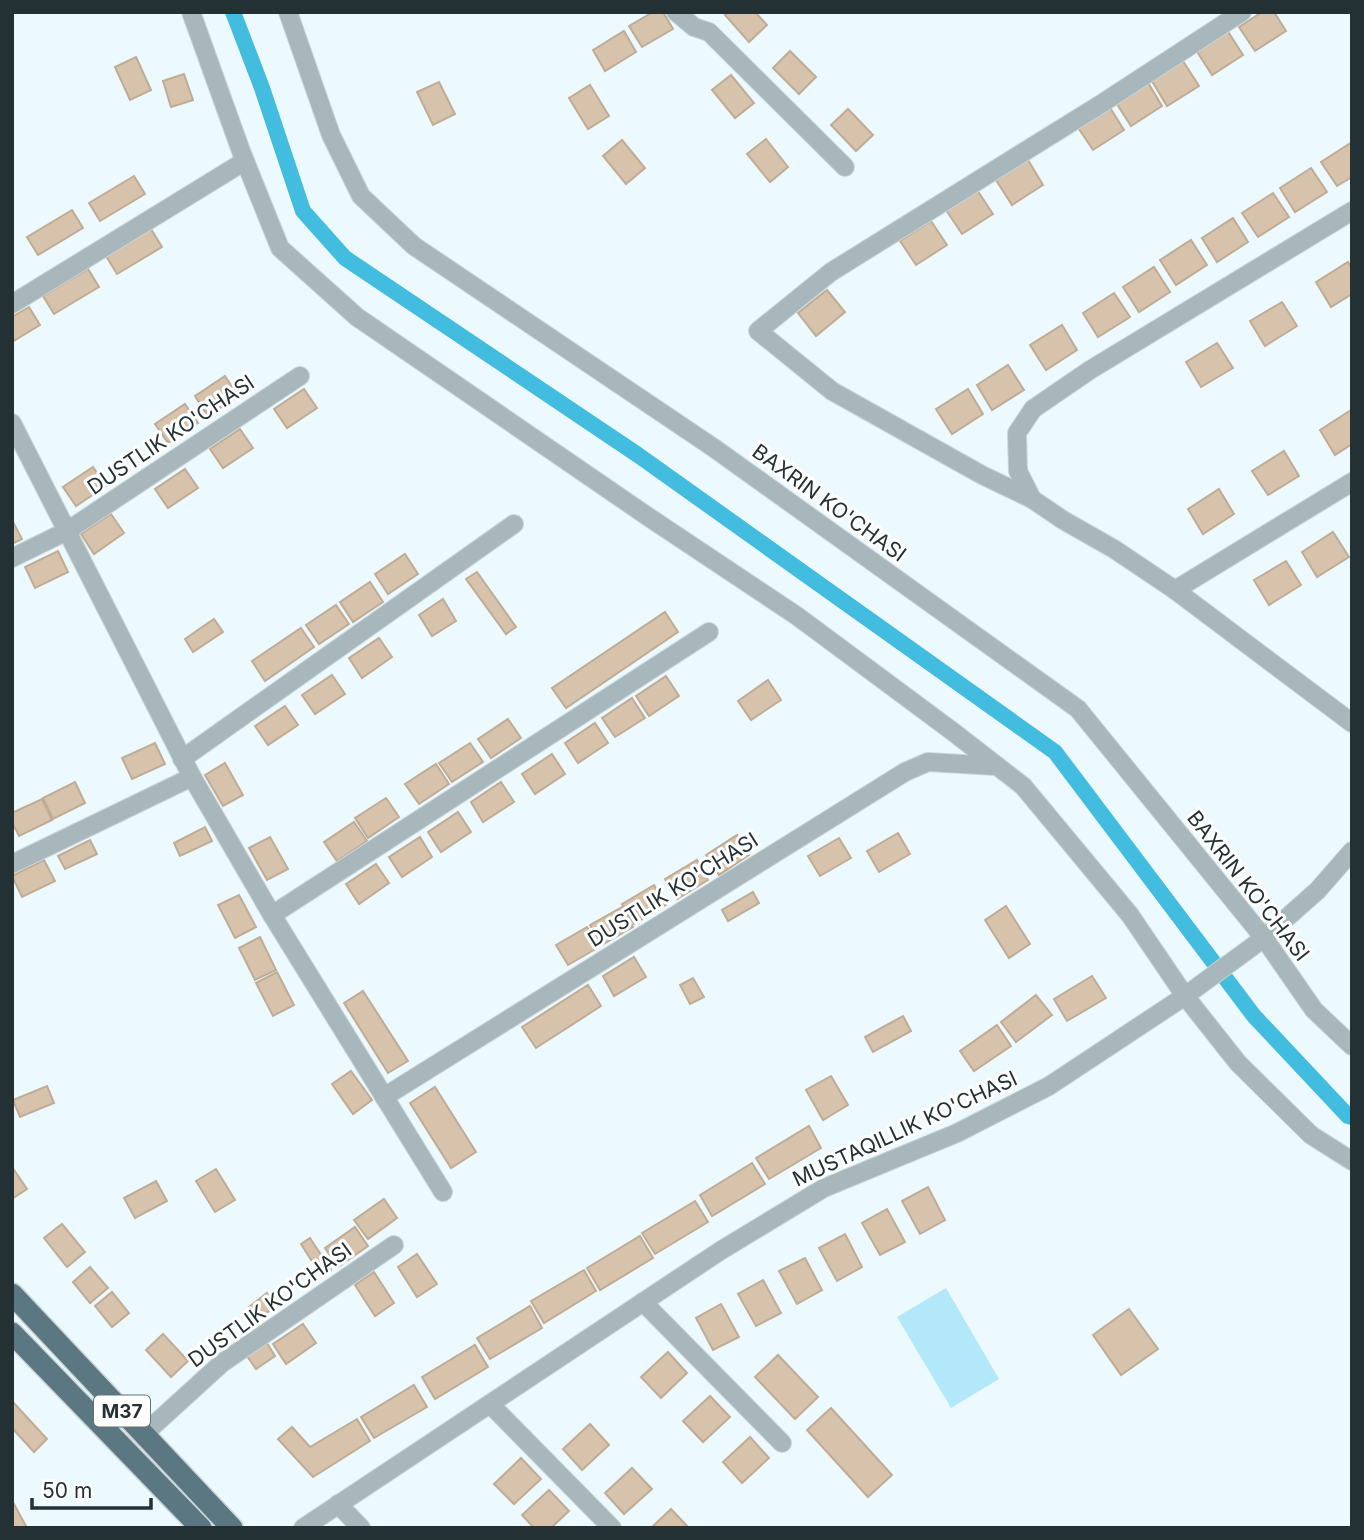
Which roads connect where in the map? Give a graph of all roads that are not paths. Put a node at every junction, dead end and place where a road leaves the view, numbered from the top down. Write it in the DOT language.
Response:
graph roads {
  1 [pos="191,12"];
  2 [pos="288,12"];
  3 [pos="676,12"];
  4 [pos="1242,12"];
  5 [pos="245,161"];
  6 [pos="845,167"];
  7 [pos="1352,211"];
  8 [pos="12,303"];
  9 [pos="300,376"];
  10 [pos="12,423"];
  11 [pos="1352,482"];
  12 [pos="1032,499"];
  13 [pos="514,524"];
  14 [pos="67,531"];
  15 [pos="12,558"];
  16 [pos="1175,590"];
  17 [pos="709,632"];
  18 [pos="1352,723"];
  19 [pos="182,759"];
  20 [pos="997,766"];
  21 [pos="192,776"];
  22 [pos="1352,851"];
  23 [pos="12,864"];
  24 [pos="272,915"];
  25 [pos="1264,938"];
  26 [pos="1185,996"];
  27 [pos="1352,1046"];
  28 [pos="384,1097"];
  29 [pos="1352,1161"];
  30 [pos="443,1192"];
  31 [pos="394,1245"];
  32 [pos="12,1294"];
  33 [pos="643,1302"];
  34 [pos="12,1333"];
  35 [pos="490,1404"];
  36 [pos="144,1434"];
  37 [pos="782,1443"];
  38 [pos="338,1504"];
  39 [pos="201,1528"];
  40 [pos="232,1528"];
  41 [pos="303,1528"];
  42 [pos="361,1528"];
  43 [pos="612,1528"];
  1 -- 5 [label="street"];
  2 -- 25 [label="street, BAXRIN KO'CHASI"];
  3 -- 6 [label="street"];
  4 -- 12 [label="street"];
  5 -- 8 [label="street"];
  5 -- 20 [label="street"];
  7 -- 12 [label="street"];
  9 -- 14 [label="street, DUSTLIK KO'CHASI"];
  10 -- 14 [label="street"];
  11 -- 16 [label="street"];
  12 -- 16 [label="street"];
  13 -- 19 [label="street"];
  14 -- 15 [label="street, DUSTLIK KO'CHASI"];
  14 -- 19 [label="street"];
  16 -- 18 [label="street"];
  17 -- 24 [label="street"];
  19 -- 21 [label="street"];
  20 -- 26 [label="street"];
  20 -- 28 [label="street, DUSTLIK KO'CHASI"];
  21 -- 23 [label="street"];
  21 -- 24 [label="street"];
  22 -- 25 [label="street, MUSTAQILLIK KO'CHASI"];
  24 -- 28 [label="street"];
  25 -- 26 [label="street, MUSTAQILLIK KO'CHASI"];
  25 -- 27 [label="street, BAXRIN KO'CHASI"];
  26 -- 29 [label="street"];
  26 -- 33 [label="street, MUSTAQILLIK KO'CHASI"];
  28 -- 30 [label="street"];
  31 -- 36 [label="street, DUSTLIK KO'CHASI"];
  32 -- 36 [label="highway, M37"];
  33 -- 35 [label="street, MUSTAQILLIK KO'CHASI"];
  33 -- 37 [label="street"];
  34 -- 39 [label="highway, M37"];
  35 -- 38 [label="street, MUSTAQILLIK KO'CHASI"];
  35 -- 43 [label="street"];
  36 -- 40 [label="highway, M37"];
  38 -- 41 [label="street, MUSTAQILLIK KO'CHASI"];
  38 -- 42 [label="street"];
}
